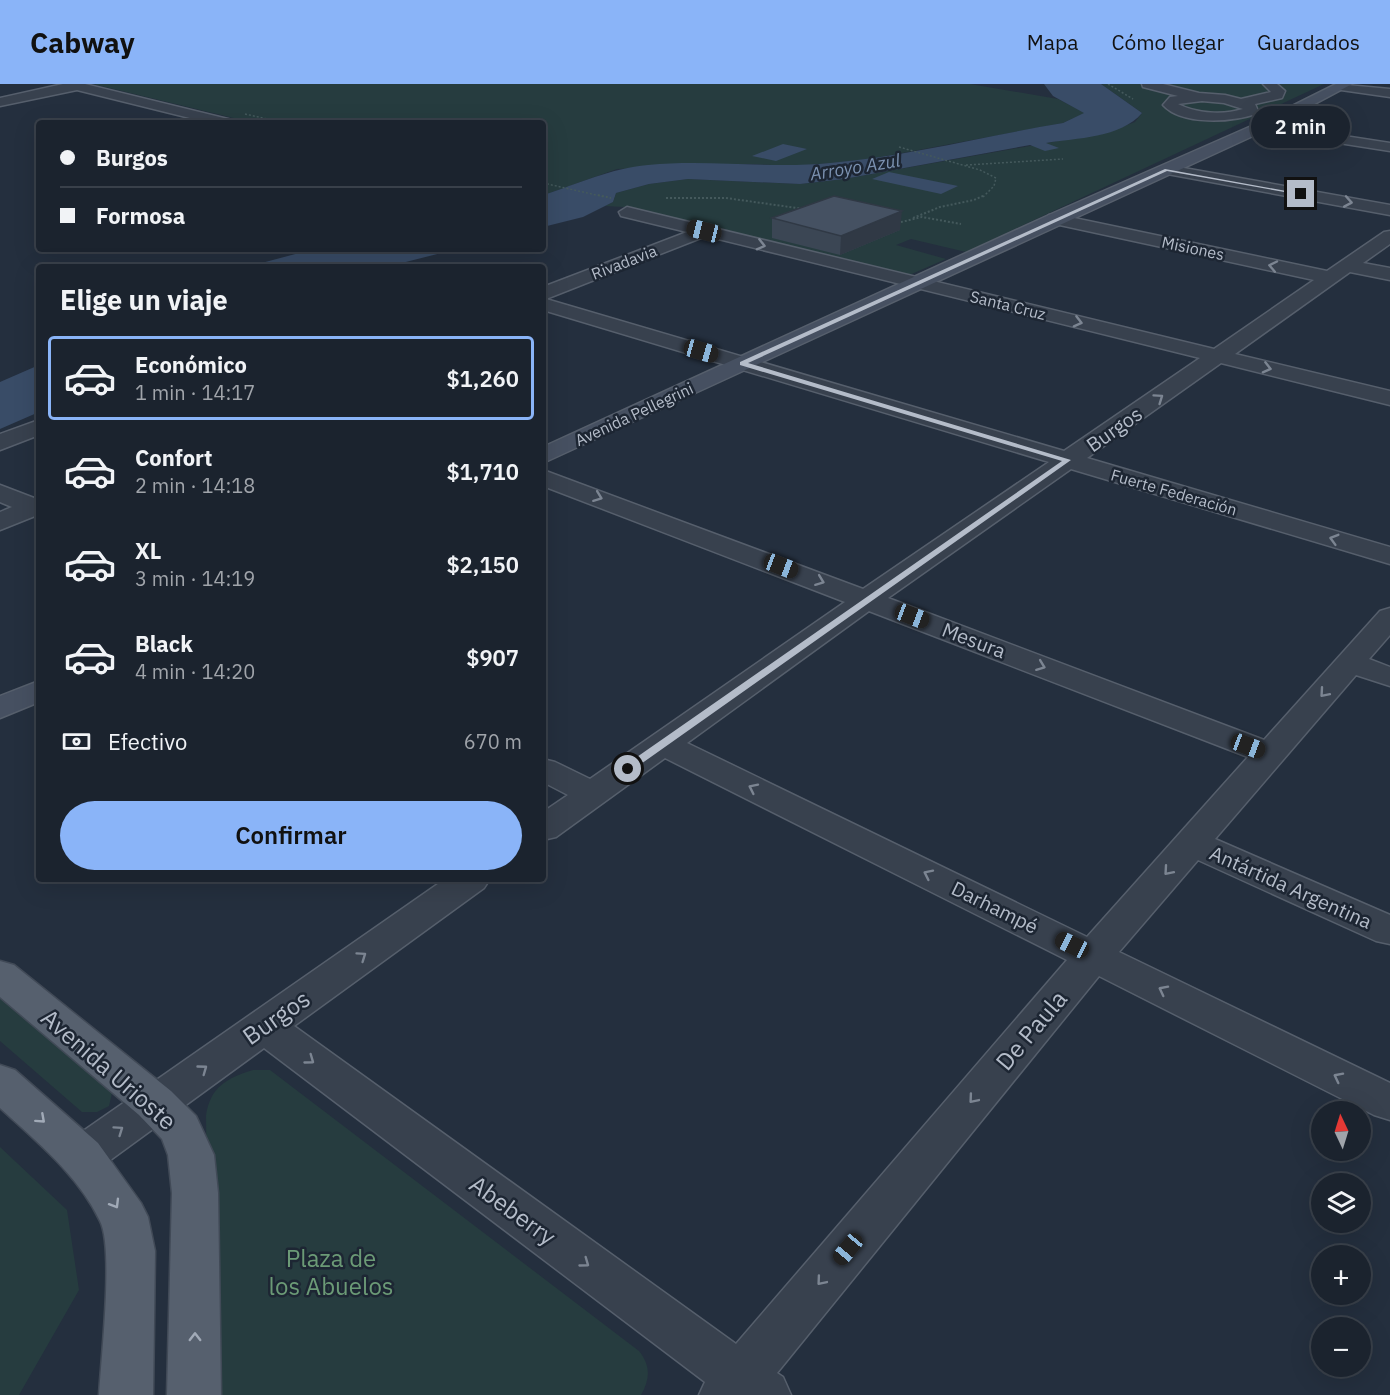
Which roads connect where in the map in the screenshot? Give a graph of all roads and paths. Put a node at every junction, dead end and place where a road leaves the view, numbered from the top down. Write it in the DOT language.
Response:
graph roads {
  1 [pos="1148,84"];
  2 [pos="1269,84"];
  3 [pos="73,85"];
  4 [pos="1343,85"];
  5 [pos="1133,88"];
  6 [pos="1390,93"];
  7 [pos="1202,97"];
  8 [pos="0,102"];
  9 [pos="1244,104"];
  10 [pos="1170,105"];
  11 [pos="194,115"];
  12 [pos="172,120"];
  13 [pos="215,120"];
  14 [pos="1261,127"];
  15 [pos="899,147"];
  16 [pos="1390,147"];
  17 [pos="1063,159"];
  18 [pos="963,165"];
  19 [pos="1167,170"];
  20 [pos="546,184"];
  21 [pos="662,198"];
  22 [pos="622,206"];
  23 [pos="810,210"];
  24 [pos="1390,210"];
  25 [pos="913,218"];
  26 [pos="1055,219"];
  27 [pos="961,224"];
  28 [pos="891,225"];
  29 [pos="704,231"];
  30 [pos="1390,236"];
  31 [pos="1339,272"];
  32 [pos="1390,274"];
  33 [pos="919,283"];
  34 [pos="546,293"];
  35 [pos="548,309"];
  36 [pos="1219,356"];
  37 [pos="742,364"];
  38 [pos="1390,398"];
  39 [pos="36,428"];
  40 [pos="0,443"];
  41 [pos="546,455"];
  42 [pos="1067,460"];
  43 [pos="546,478"];
  44 [pos="0,493"];
  45 [pos="36,507"];
  46 [pos="36,507"];
  47 [pos="0,522"];
  48 [pos="1390,556"];
  49 [pos="868,599"];
  50 [pos="1390,617"];
  51 [pos="1350,663"];
  52 [pos="1390,677"];
  53 [pos="36,691"];
  54 [pos="0,708"];
  55 [pos="663,744"];
  56 [pos="1270,754"];
  57 [pos="546,770"];
  58 [pos="593,794"];
  59 [pos="546,827"];
  60 [pos="1192,843"];
  61 [pos="467,882"];
  62 [pos="1390,931"];
  63 [pos="1094,956"];
  64 [pos="0,975"];
  65 [pos="263,1025"];
  66 [pos="0,1082"];
  67 [pos="155,1103"];
  68 [pos="1390,1103"];
  69 [pos="82,1156"];
  70 [pos="743,1389"];
  71 [pos="126,1395"];
  72 [pos="194,1395"];
  1 -- 7 [label="street"];
  2 -- 9 [label="street"];
  3 -- 8 [label="street"];
  3 -- 11 [label="street"];
  4 -- 6 [label="street"];
  4 -- 14 [label="main road, Avenida Pellegrini"];
  5 -- 10 [label="street"];
  7 -- 9 [label="street"];
  7 -- 10 [label="street"];
  9 -- 10 [label="street"];
  11 -- 12 [label="street"];
  11 -- 13 [label="street"];
  14 -- 16 [label="street"];
  14 -- 19 [label="main road, Avenida Pellegrini"];
  15 -- 18 [label="path"];
  17 -- 18 [label="path"];
  18 -- 25 [label="path"];
  19 -- 24 [label="street, one-way"];
  19 -- 26 [label="main road, Avenida Pellegrini"];
  20 -- 22 [label="path"];
  21 -- 23 [label="path"];
  22 -- 29 [label="street, Santa Cruz"];
  25 -- 27 [label="path"];
  25 -- 28 [label="path"];
  31 -- 26 [label="street, Misiones, one-way"];
  26 -- 33 [label="main road, Avenida Pellegrini"];
  29 -- 33 [label="street, Santa Cruz, one-way"];
  29 -- 34 [label="street, Rivadavia"];
  30 -- 31 [label="street, Burgos"];
  31 -- 32 [label="street, Misiones"];
  31 -- 36 [label="street, Burgos"];
  33 -- 36 [label="street, Santa Cruz, one-way"];
  33 -- 37 [label="main road, Avenida Pellegrini"];
  35 -- 37 [label="street, Fuerte Federación"];
  36 -- 38 [label="street, Santa Cruz, one-way"];
  42 -- 36 [label="street, Burgos, one-way"];
  37 -- 41 [label="main road, Avenida Pellegrini"];
  37 -- 42 [label="street, Fuerte Federación"];
  39 -- 40 [label="street"];
  48 -- 42 [label="street, Fuerte Federación, one-way"];
  42 -- 49 [label="street, Burgos"];
  43 -- 49 [label="street, Mesura, one-way"];
  44 -- 45 [label="street"];
  46 -- 47 [label="street"];
  49 -- 55 [label="street, Burgos"];
  49 -- 56 [label="street, Mesura, one-way"];
  50 -- 51 [label="street, De Paula"];
  51 -- 52 [label="street"];
  51 -- 56 [label="street, De Paula, one-way"];
  53 -- 54 [label="main road"];
  55 -- 58 [label="street, Burgos"];
  63 -- 55 [label="street, Darhampé, one-way"];
  56 -- 60 [label="street, De Paula"];
  57 -- 58 [label="street"];
  58 -- 59 [label="street, Burgos"];
  60 -- 62 [label="street, Antártida Argentina"];
  60 -- 63 [label="street, De Paula, one-way"];
  65 -- 61 [label="street, Burgos, one-way"];
  68 -- 63 [label="street, Darhampé, one-way"];
  63 -- 70 [label="street, De Paula, one-way"];
  64 -- 67 [label="main road, Avenida Urioste"];
  67 -- 65 [label="street, Burgos, one-way"];
  65 -- 70 [label="street, Abeberry, one-way"];
  66 -- 69 [label="main road, one-way"];
  69 -- 67 [label="street, Burgos, one-way"];
  72 -- 67 [label="main road, Avenida Urioste, one-way"];
  69 -- 71 [label="main road, one-way"];
}
